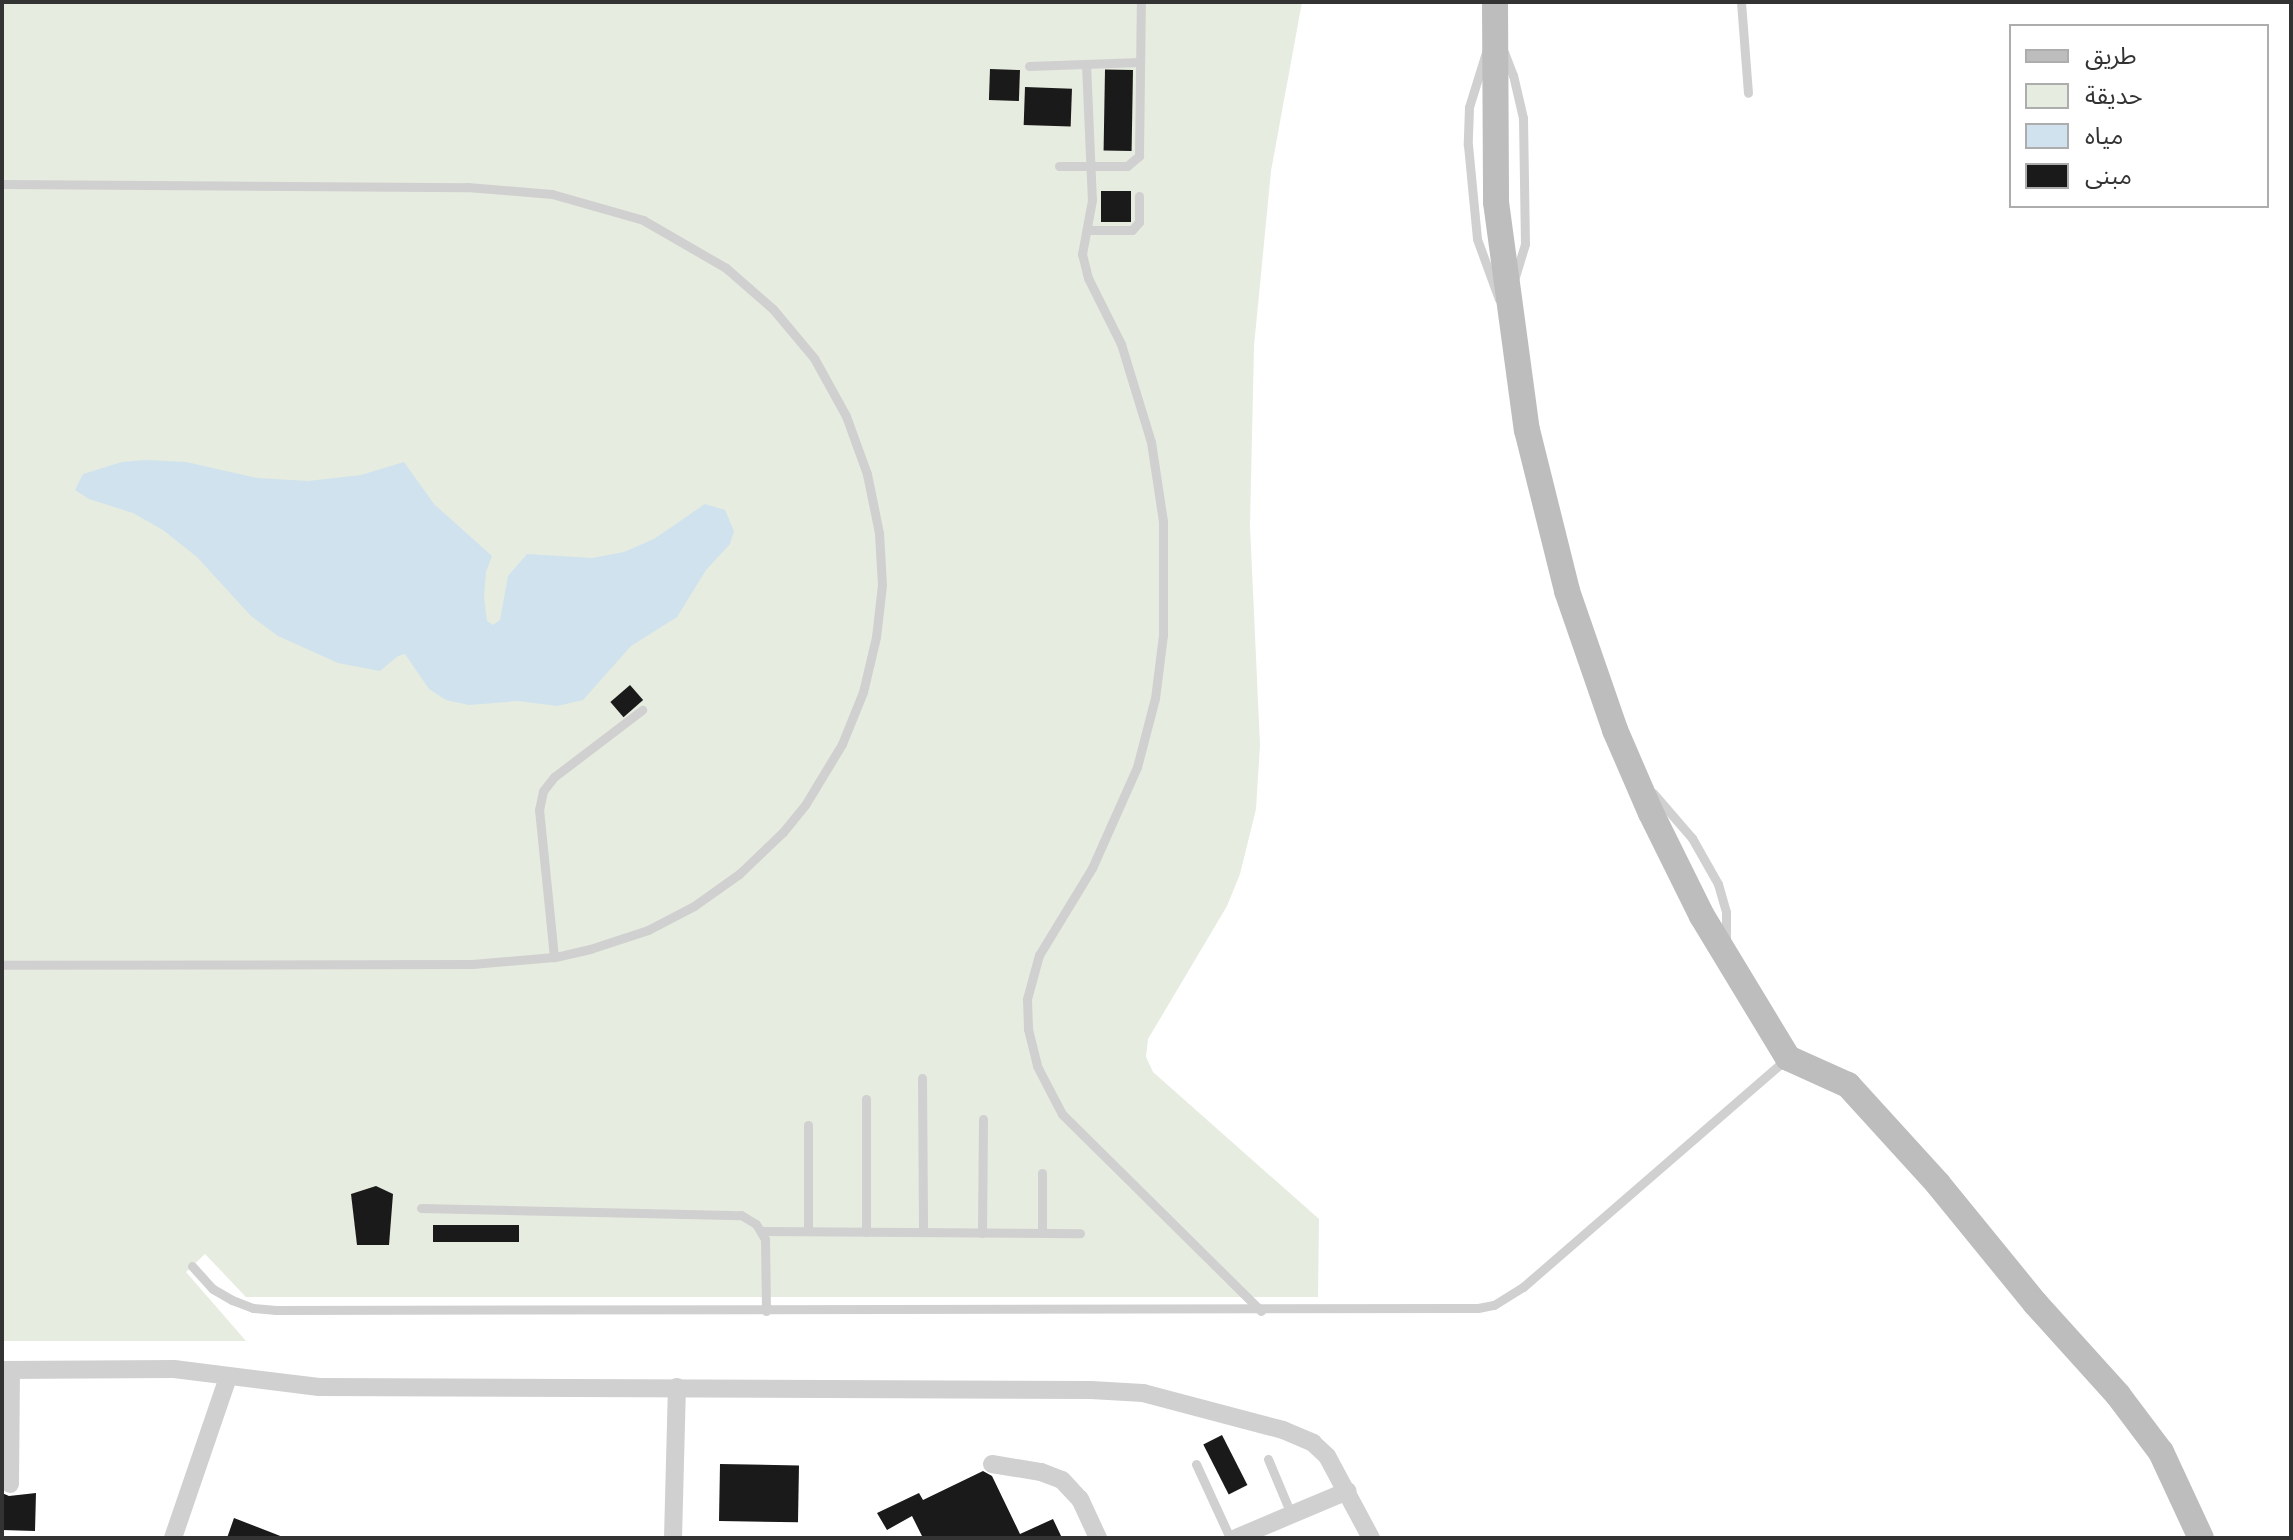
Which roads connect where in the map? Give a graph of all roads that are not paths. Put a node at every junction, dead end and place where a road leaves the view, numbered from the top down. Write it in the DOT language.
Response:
graph roads {
  1 [pos="1141,2"];
  2 [pos="1741,2"];
  3 [pos="1496,4"];
  4 [pos="1140,62"];
  5 [pos="1086,64"];
  6 [pos="1029,66"];
  7 [pos="1748,93"];
  8 [pos="1059,166"];
  9 [pos="1091,166"];
  10 [pos="2,184"];
  11 [pos="1139,196"];
  12 [pos="1087,230"];
  13 [pos="642,710"];
  14 [pos="554,957"];
  15 [pos="2,965"];
  16 [pos="1788,1058"];
  17 [pos="922,1078"];
  18 [pos="866,1099"];
  19 [pos="983,1119"];
  20 [pos="808,1125"];
  21 [pos="1042,1173"];
  22 [pos="421,1208"];
  23 [pos="761,1231"];
  24 [pos="808,1231"];
  25 [pos="866,1232"];
  26 [pos="923,1232"];
  27 [pos="982,1233"];
  28 [pos="1042,1233"];
  29 [pos="1080,1233"];
  30 [pos="192,1266"];
  31 [pos="766,1311"];
  32 [pos="1261,1311"];
  33 [pos="7,1370"];
  34 [pos="228,1377"];
  35 [pos="677,1387"];
  36 [pos="1268,1459"];
  37 [pos="992,1464"];
  38 [pos="1196,1464"];
  39 [pos="10,1484"];
  40 [pos="1347,1491"];
  41 [pos="1291,1514"];
  42 [pos="173,1538"];
  43 [pos="673,1538"];
  44 [pos="1098,1538"];
  45 [pos="1233,1538"];
  46 [pos="1371,1538"];
  47 [pos="2201,1538"];
  1 -- 4 [label="lane"];
  2 -- 7 [label="lane"];
  3 -- 16 [label="street"];
  4 -- 5 [label="lane"];
  4 -- 9 [label="lane"];
  5 -- 6 [label="lane"];
  5 -- 9 [label="lane"];
  8 -- 9 [label="lane"];
  9 -- 12 [label="lane"];
  10 -- 14 [label="lane"];
  11 -- 12 [label="lane"];
  12 -- 32 [label="lane"];
  13 -- 14 [label="lane"];
  14 -- 15 [label="lane"];
  16 -- 32 [label="lane"];
  16 -- 47 [label="street"];
  17 -- 26 [label="lane"];
  18 -- 25 [label="lane"];
  19 -- 27 [label="lane"];
  20 -- 24 [label="lane"];
  21 -- 28 [label="lane"];
  22 -- 23 [label="lane"];
  23 -- 24 [label="lane"];
  23 -- 31 [label="lane"];
  24 -- 25 [label="lane"];
  25 -- 26 [label="lane"];
  26 -- 27 [label="lane"];
  27 -- 28 [label="lane"];
  28 -- 29 [label="lane"];
  30 -- 31 [label="lane"];
  31 -- 32 [label="lane"];
  33 -- 34 [label="street"];
  33 -- 39 [label="street"];
  34 -- 35 [label="street"];
  34 -- 42 [label="street"];
  35 -- 40 [label="street"];
  35 -- 43 [label="street"];
  36 -- 41 [label="lane"];
  37 -- 44 [label="street"];
  38 -- 45 [label="lane"];
  40 -- 41 [label="street"];
  40 -- 46 [label="street"];
  41 -- 45 [label="street"];
}
